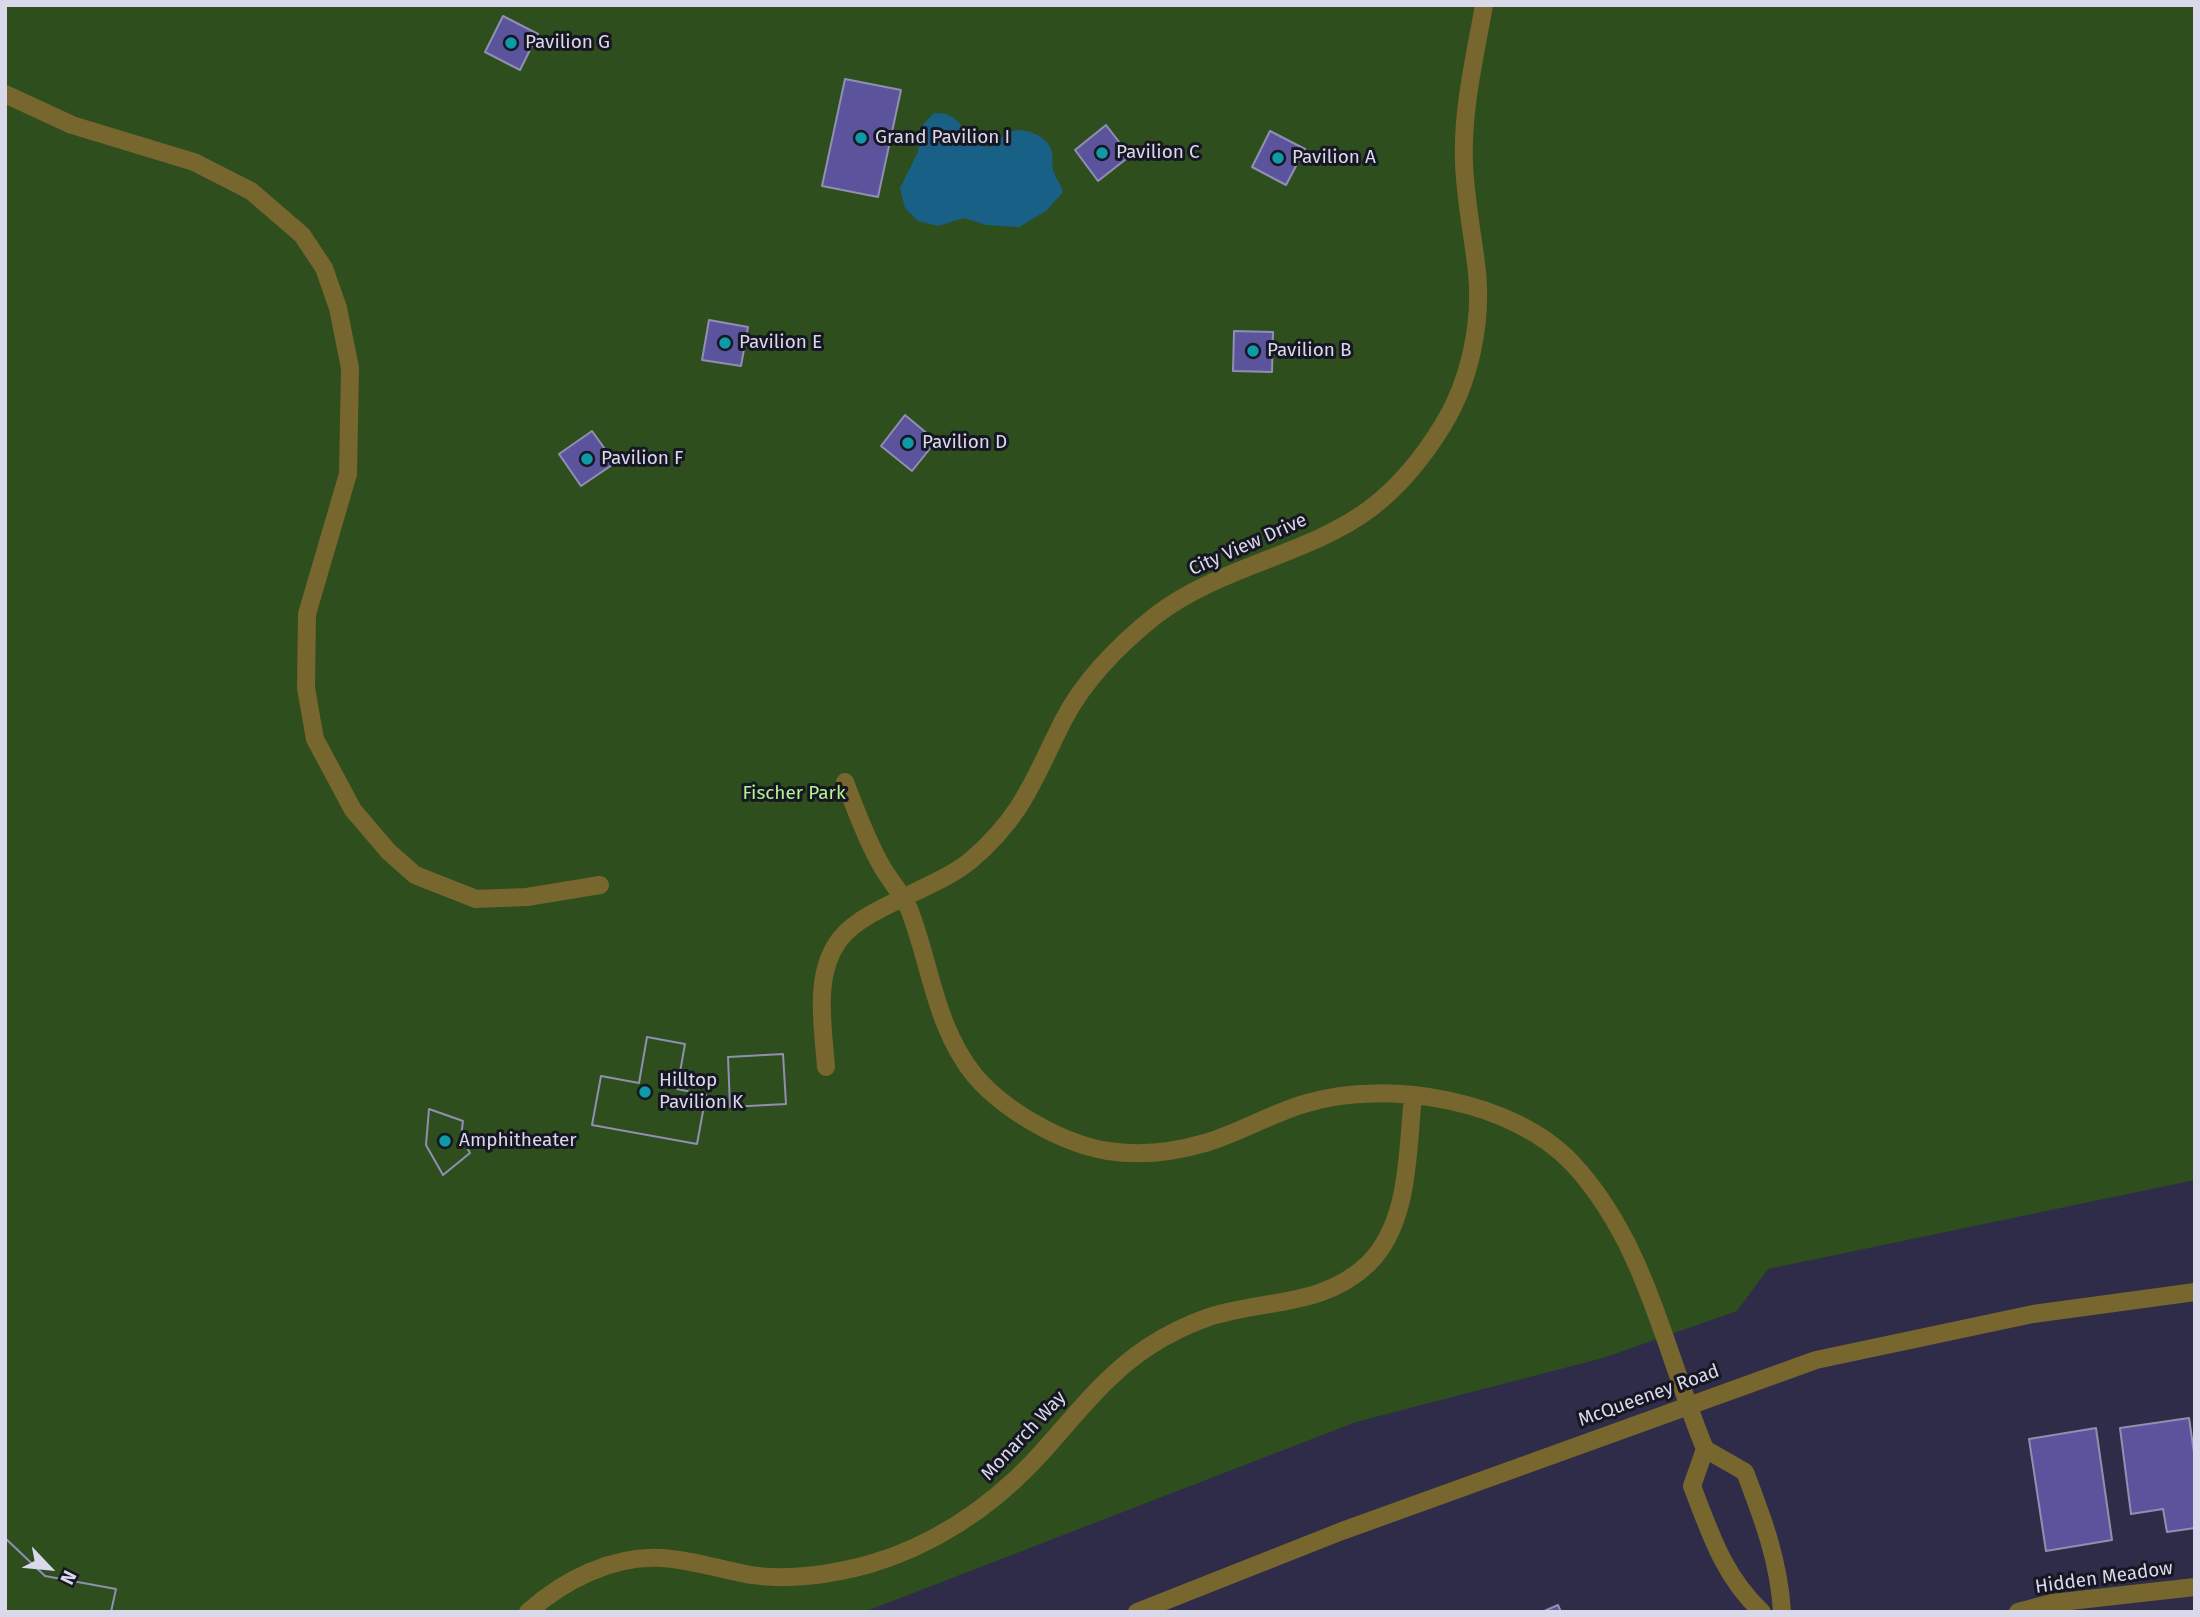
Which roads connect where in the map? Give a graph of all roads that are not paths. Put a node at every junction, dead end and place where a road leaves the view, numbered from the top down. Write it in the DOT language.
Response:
graph roads {
  1 [pos="1484,5"];
  2 [pos="5,94"];
  3 [pos="845,782"];
  4 [pos="600,885"];
  5 [pos="904,900"];
  6 [pos="826,1067"];
  7 [pos="1413,1097"];
  8 [pos="2195,1292"];
  9 [pos="1687,1404"];
  10 [pos="1705,1449"];
  11 [pos="2195,1587"];
  12 [pos="528,1612"];
  13 [pos="1137,1612"];
  14 [pos="1762,1612"];
  15 [pos="1782,1612"];
  16 [pos="2018,1612"];
  1 -- 5 [label="street, City View Drive"];
  2 -- 4 [label="street"];
  3 -- 5 [label="street"];
  5 -- 6 [label="street, City View Drive"];
  5 -- 7 [label="street"];
  7 -- 9 [label="street"];
  7 -- 12 [label="street, Monarch Way"];
  8 -- 9 [label="street, McQueeney Road"];
  9 -- 10 [label="street"];
  9 -- 13 [label="street, McQueeney Road"];
  10 -- 14 [label="street"];
  10 -- 15 [label="street"];
  11 -- 16 [label="street, Hidden Meadow"];
}
